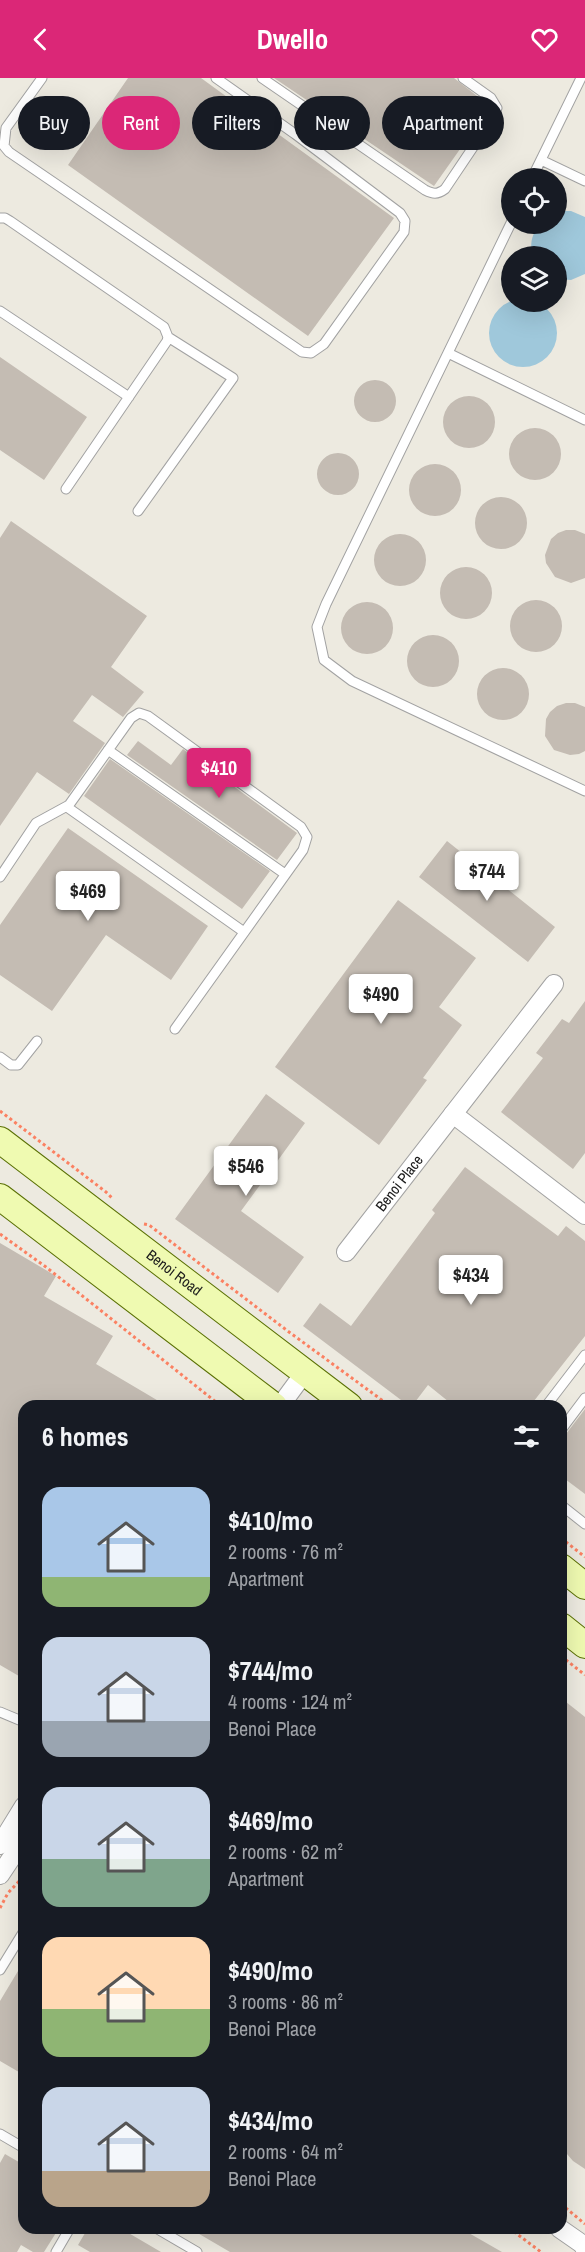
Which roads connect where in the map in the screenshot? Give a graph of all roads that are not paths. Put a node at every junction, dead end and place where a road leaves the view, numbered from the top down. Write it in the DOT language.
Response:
graph roads {
  1 [pos="42,78"];
  2 [pos="216,78"];
  3 [pos="262,78"];
  4 [pos="463,78"];
  5 [pos="581,78"];
  6 [pos="541,160"];
  7 [pos="537,168"];
  8 [pos="585,181"];
  9 [pos="0,218"];
  10 [pos="506,234"];
  11 [pos="0,311"];
  12 [pos="168,337"];
  13 [pos="448,352"];
  14 [pos="129,397"];
  15 [pos="585,420"];
  16 [pos="66,489"];
  17 [pos="138,511"];
  18 [pos="108,750"];
  19 [pos="585,791"];
  20 [pos="67,807"];
  21 [pos="285,874"];
  22 [pos="0,877"];
  23 [pos="244,932"];
  24 [pos="554,984"];
  25 [pos="175,1029"];
  26 [pos="37,1041"];
  27 [pos="0,1058"];
  28 [pos="453,1114"];
  29 [pos="0,1140"];
  30 [pos="0,1197"];
  31 [pos="585,1215"];
  32 [pos="346,1252"];
  33 [pos="585,1355"];
  34 [pos="305,1372"];
  35 [pos="585,1398"];
  36 [pos="266,1400"];
  37 [pos="284,1400"];
  38 [pos="341,1400"];
  39 [pos="551,1400"];
  40 [pos="567,1422"];
  41 [pos="567,1510"];
  42 [pos="585,1524"];
  43 [pos="567,1572"];
  44 [pos="585,1586"];
  45 [pos="567,1631"];
  46 [pos="585,1645"];
  47 [pos="0,1712"];
  48 [pos="18,1720"];
  49 [pos="16,1815"];
  50 [pos="0,1845"];
  51 [pos="18,1848"];
  52 [pos="0,1875"];
  53 [pos="18,1941"];
  54 [pos="0,1971"];
  55 [pos="0,2134"];
  56 [pos="18,2144"];
  57 [pos="66,2234"];
  58 [pos="166,2234"];
  59 [pos="567,2234"];
  60 [pos="585,2249"];
  61 [pos="56,2252"];
  62 [pos="197,2252"];
  1 -- 2 [label="lane"];
  3 -- 4 [label="lane"];
  5 -- 6 [label="lane"];
  6 -- 7 [label="lane"];
  6 -- 8 [label="lane"];
  9 -- 12 [label="lane"];
  10 -- 13 [label="lane"];
  11 -- 14 [label="lane"];
  12 -- 14 [label="lane"];
  12 -- 17 [label="lane"];
  13 -- 15 [label="lane"];
  13 -- 19 [label="lane"];
  14 -- 16 [label="lane"];
  18 -- 20 [label="lane"];
  18 -- 21 [label="lane"];
  18 -- 21 [label="lane"];
  20 -- 22 [label="lane"];
  20 -- 23 [label="lane"];
  21 -- 23 [label="lane"];
  23 -- 25 [label="lane"];
  24 -- 28 [label="street, Benoi Place"];
  26 -- 27 [label="lane"];
  28 -- 31 [label="street"];
  28 -- 32 [label="street, Benoi Place"];
  29 -- 34 [label="main road, Benoi Road"];
  30 -- 36 [label="main road"];
  33 -- 39 [label="lane"];
  34 -- 37 [label="street"];
  34 -- 38 [label="main road, Benoi Road"];
  35 -- 40 [label="lane"];
  41 -- 42 [label="lane"];
  43 -- 44 [label="main road"];
  45 -- 46 [label="main road"];
  47 -- 48 [label="lane"];
  49 -- 50 [label="street"];
  51 -- 52 [label="street"];
  53 -- 54 [label="lane"];
  55 -- 56 [label="lane"];
  57 -- 61 [label="lane"];
  58 -- 62 [label="lane"];
  59 -- 60 [label="street"];
}
